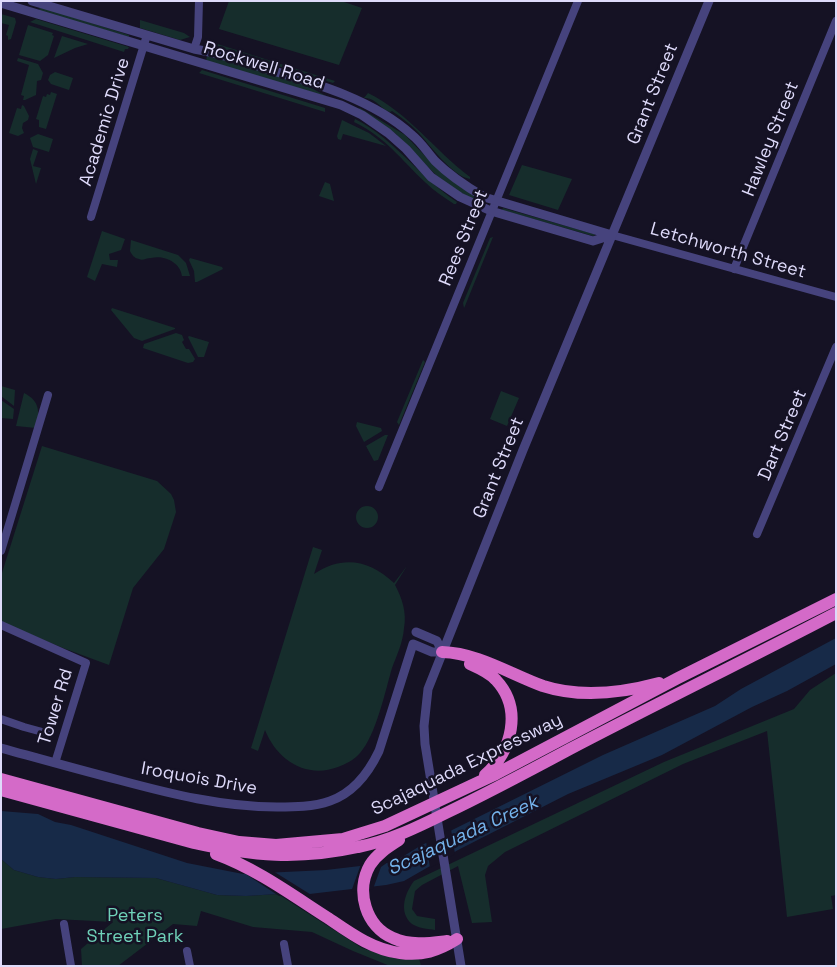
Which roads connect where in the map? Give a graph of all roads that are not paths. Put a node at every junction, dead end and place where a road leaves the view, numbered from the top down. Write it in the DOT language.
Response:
graph roads {
  1 [pos="32,1"];
  2 [pos="199,1"];
  3 [pos="578,1"];
  4 [pos="709,1"];
  5 [pos="1,3"];
  6 [pos="836,21"];
  7 [pos="147,35"];
  8 [pos="144,46"];
  9 [pos="194,49"];
  10 [pos="495,201"];
  11 [pos="491,211"];
  12 [pos="91,217"];
  13 [pos="612,235"];
  14 [pos="734,268"];
  15 [pos="836,297"];
  16 [pos="836,347"];
  17 [pos="48,395"];
  18 [pos="379,487"];
  19 [pos="757,534"];
  20 [pos="1,551"];
  21 [pos="836,598"];
  22 [pos="836,613"];
  23 [pos="1,625"];
  24 [pos="416,632"];
  25 [pos="442,652"];
  26 [pos="678,678"];
  27 [pos="1,719"];
  28 [pos="46,733"];
  29 [pos="1,748"];
  30 [pos="55,763"];
  31 [pos="1,779"];
  32 [pos="474,784"];
  33 [pos="1,790"];
  34 [pos="418,827"];
  35 [pos="194,844"];
  36 [pos="64,924"];
  37 [pos="457,939"];
  38 [pos="284,944"];
  39 [pos="187,951"];
  40 [pos="70,966"];
  41 [pos="190,966"];
  42 [pos="288,966"];
  43 [pos="461,966"];
  1 -- 7 [label="street, Rockwell Road"];
  2 -- 9 [label="street"];
  3 -- 10 [label="street, Rees Street"];
  4 -- 13 [label="street, Grant Street"];
  5 -- 8 [label="street, Rockwell Road"];
  6 -- 14 [label="street, Hawley Street"];
  7 -- 8 [label="street, Academic Drive"];
  7 -- 9 [label="street, Rockwell Road"];
  8 -- 11 [label="street, Rockwell Road"];
  8 -- 12 [label="street, Academic Drive"];
  9 -- 10 [label="street, Rockwell Road"];
  10 -- 11 [label="street, Rees Street"];
  10 -- 13 [label="street, Letchworth Street"];
  11 -- 13 [label="street, Letchworth Street"];
  11 -- 18 [label="street, Rees Street"];
  13 -- 14 [label="street, Letchworth Street"];
  13 -- 25 [label="street, Grant Street"];
  14 -- 15 [label="street, Letchworth Street"];
  16 -- 19 [label="street, Dart Street"];
  17 -- 20 [label="street"];
  21 -- 26 [label="highway, Scajaquada Expressway"];
  22 -- 34 [label="highway, Scajaquada Expressway"];
  23 -- 30 [label="street, Tower Rd"];
  24 -- 25 [label="street"];
  25 -- 26 [label="highway"];
  25 -- 30 [label="street, Iroquois Drive"];
  25 -- 32 [label="highway"];
  25 -- 37 [label="street, Grant Street"];
  26 -- 32 [label="highway, Scajaquada Expressway"];
  27 -- 28 [label="street"];
  29 -- 30 [label="street, Iroquois Drive"];
  31 -- 32 [label="highway, Scajaquada Expressway"];
  33 -- 35 [label="highway, Scajaquada Expressway"];
  34 -- 35 [label="highway, Scajaquada Expressway"];
  34 -- 37 [label="highway"];
  35 -- 37 [label="highway"];
  36 -- 40 [label="street"];
  37 -- 43 [label="street, Grant Street"];
  38 -- 42 [label="street"];
  39 -- 41 [label="street"];
}
